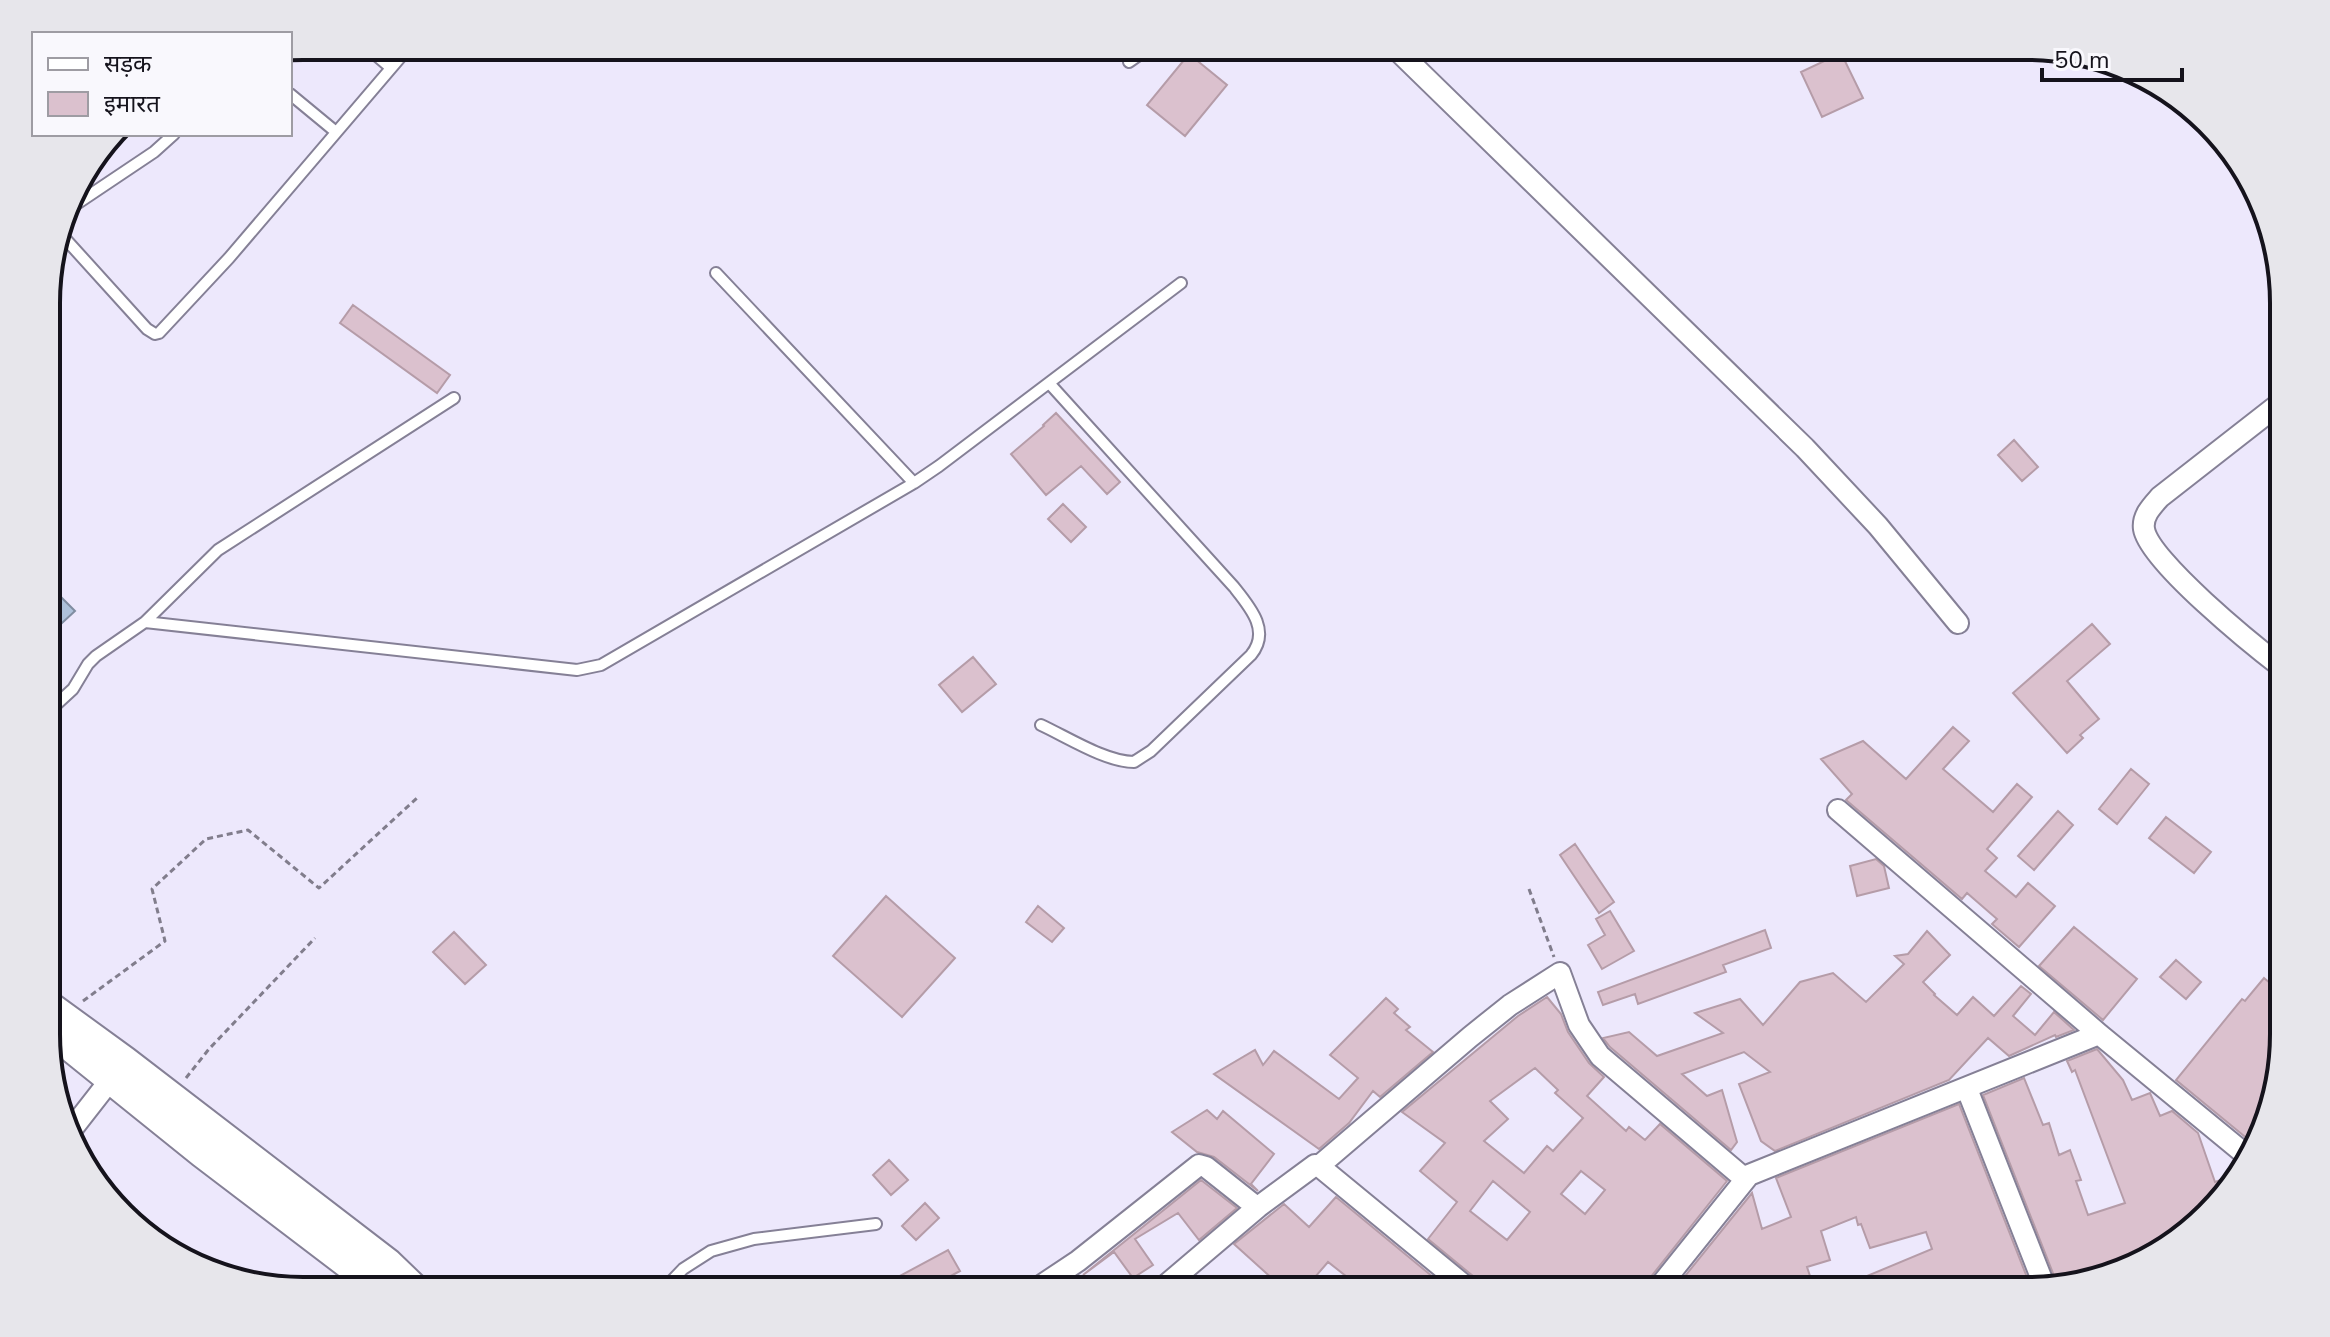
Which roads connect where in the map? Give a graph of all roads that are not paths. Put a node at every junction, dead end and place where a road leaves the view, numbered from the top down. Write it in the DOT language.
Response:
graph roads {
  1 [pos="382,60"];
  2 [pos="398,60"];
  3 [pos="1132,60"];
  4 [pos="1407,60"];
  5 [pos="1129,62"];
  6 [pos="391,68"];
  7 [pos="292,96"];
  8 [pos="336,132"];
  9 [pos="172,136"];
  10 [pos="85,198"];
  11 [pos="68,242"];
  12 [pos="716,273"];
  13 [pos="1181,283"];
  14 [pos="1049,383"];
  15 [pos="454,398"];
  16 [pos="2269,412"];
  17 [pos="914,483"];
  18 [pos="145,622"];
  19 [pos="1958,623"];
  20 [pos="2269,657"];
  21 [pos="60,701"];
  22 [pos="1041,725"];
  23 [pos="1838,810"];
  24 [pos="60,1022"];
  25 [pos="60,1024"];
  26 [pos="2099,1034"];
  27 [pos="111,1079"];
  28 [pos="1967,1089"];
  29 [pos="77,1122"];
  30 [pos="2240,1150"];
  31 [pos="1319,1166"];
  32 [pos="1745,1179"];
  33 [pos="1258,1207"];
  34 [pos="876,1224"];
  35 [pos="1176,1276"];
  36 [pos="1453,1276"];
  37 [pos="1668,1276"];
  38 [pos="2040,1276"];
  39 [pos="363,1277"];
  40 [pos="402,1277"];
  41 [pos="676,1277"];
  42 [pos="1055,1277"];
  1 -- 6 [label="lane"];
  2 -- 6 [label="lane"];
  3 -- 5 [label="lane"];
  4 -- 19 [label="street"];
  6 -- 8 [label="lane"];
  7 -- 8 [label="lane"];
  8 -- 11 [label="lane"];
  9 -- 10 [label="lane"];
  12 -- 17 [label="lane"];
  13 -- 14 [label="lane"];
  14 -- 17 [label="lane"];
  14 -- 22 [label="lane"];
  15 -- 18 [label="lane"];
  16 -- 20 [label="street"];
  17 -- 18 [label="lane"];
  18 -- 21 [label="lane"];
  23 -- 26 [label="street"];
  24 -- 40 [label="main road"];
  25 -- 27 [label="main road"];
  26 -- 28 [label="street"];
  26 -- 30 [label="street"];
  27 -- 29 [label="street"];
  27 -- 39 [label="main road"];
  28 -- 32 [label="street"];
  28 -- 38 [label="street"];
  31 -- 32 [label="street"];
  31 -- 33 [label="street"];
  31 -- 36 [label="street"];
  32 -- 37 [label="street"];
  33 -- 35 [label="street"];
  33 -- 42 [label="street"];
  34 -- 41 [label="lane"];
}
